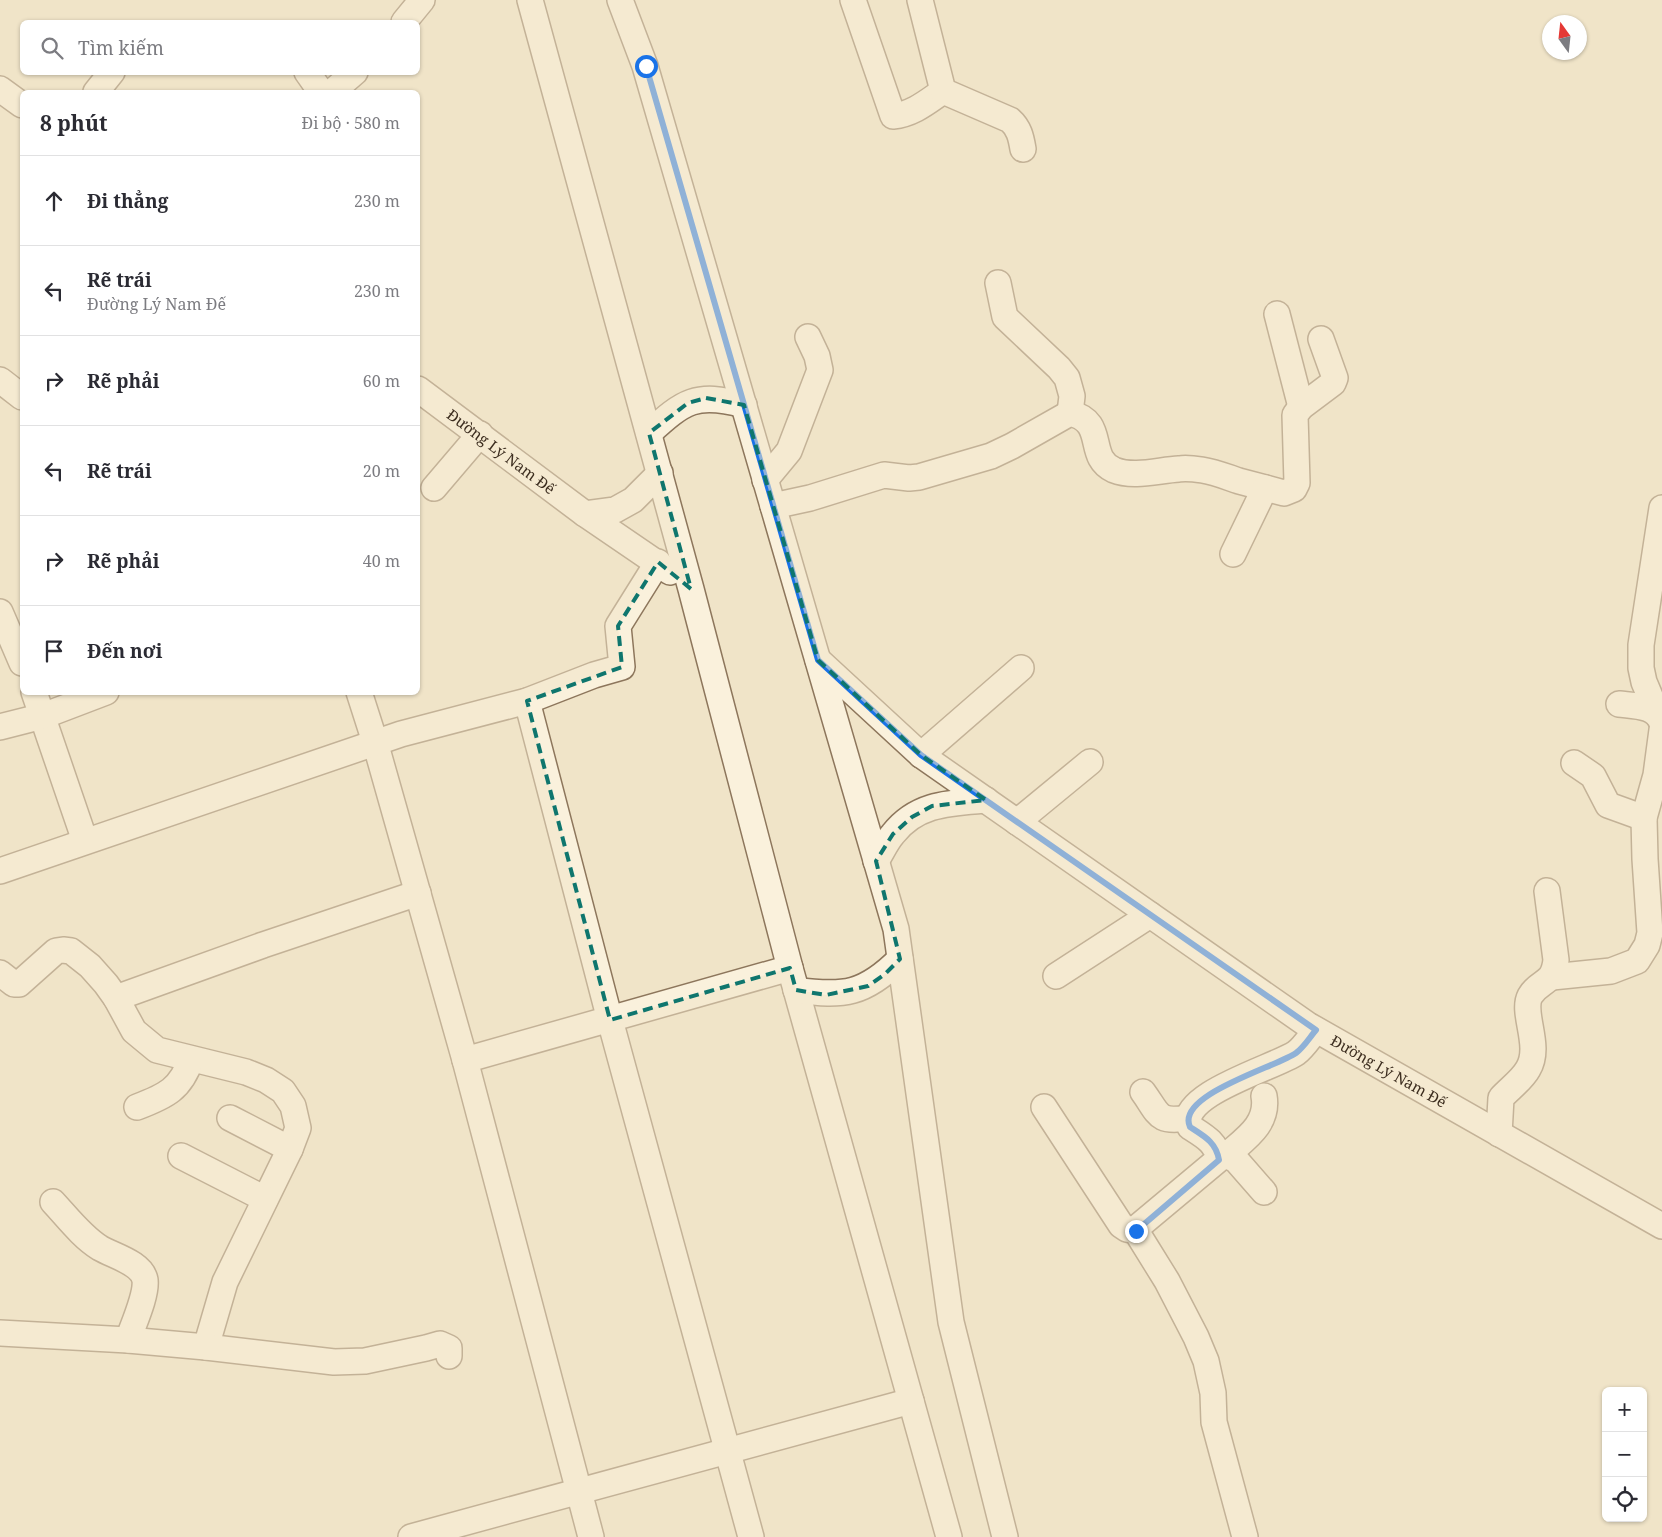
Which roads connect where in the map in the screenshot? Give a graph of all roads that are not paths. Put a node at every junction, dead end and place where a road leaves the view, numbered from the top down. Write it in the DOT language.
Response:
graph roads {
  1 [pos="422,0"];
  2 [pos="530,0"];
  3 [pos="620,0"];
  4 [pos="852,0"];
  5 [pos="920,0"];
  6 [pos="406,20"];
  7 [pos="110,75"];
  8 [pos="309,75"];
  9 [pos="352,75"];
  10 [pos="0,90"];
  11 [pos="98,90"];
  12 [pos="319,90"];
  13 [pos="334,90"];
  14 [pos="943,90"];
  15 [pos="20,104"];
  16 [pos="1023,149"];
  17 [pos="998,283"];
  18 [pos="1276,314"];
  19 [pos="808,337"];
  20 [pos="1320,339"];
  21 [pos="0,380"];
  22 [pos="420,390"];
  23 [pos="20,395"];
  24 [pos="744,405"];
  25 [pos="1301,407"];
  26 [pos="1070,413"];
  27 [pos="649,433"];
  28 [pos="480,434"];
  29 [pos="660,473"];
  30 [pos="765,480"];
  31 [pos="434,488"];
  32 [pos="1265,488"];
  33 [pos="773,506"];
  34 [pos="1662,508"];
  35 [pos="585,514"];
  36 [pos="1233,554"];
  37 [pos="658,562"];
  38 [pos="692,588"];
  39 [pos="0,612"];
  40 [pos="20,658"];
  41 [pos="818,660"];
  42 [pos="1021,668"];
  43 [pos="35,695"];
  44 [pos="98,695"];
  45 [pos="360,695"];
  46 [pos="527,701"];
  47 [pos="1619,704"];
  48 [pos="43,716"];
  49 [pos="1661,723"];
  50 [pos="0,727"];
  51 [pos="375,742"];
  52 [pos="921,755"];
  53 [pos="1090,762"];
  54 [pos="1574,763"];
  55 [pos="986,800"];
  56 [pos="1644,818"];
  57 [pos="1017,822"];
  58 [pos="85,841"];
  59 [pos="876,861"];
  60 [pos="0,871"];
  61 [pos="1547,891"];
  62 [pos="418,893"];
  63 [pos="1150,915"];
  64 [pos="900,959"];
  65 [pos="0,973"];
  66 [pos="1056,976"];
  67 [pos="1552,977"];
  68 [pos="793,979"];
  69 [pos="116,998"];
  70 [pos="610,1020"];
  71 [pos="1316,1030"];
  72 [pos="191,1059"];
  73 [pos="465,1060"];
  74 [pos="1143,1092"];
  75 [pos="1264,1096"];
  76 [pos="137,1107"];
  77 [pos="1044,1107"];
  78 [pos="230,1118"];
  79 [pos="1187,1118"];
  80 [pos="1499,1134"];
  81 [pos="290,1149"];
  82 [pos="1222,1153"];
  83 [pos="181,1156"];
  84 [pos="1264,1192"];
  85 [pos="265,1199"];
  86 [pos="53,1202"];
  87 [pos="1662,1226"];
  88 [pos="1136,1231"];
  89 [pos="0,1333"];
  90 [pos="128,1340"];
  91 [pos="206,1347"];
  92 [pos="449,1356"];
  93 [pos="911,1401"];
  94 [pos="728,1451"];
  95 [pos="579,1492"];
  96 [pos="410,1537"];
  97 [pos="591,1537"];
  98 [pos="751,1537"];
  99 [pos="949,1537"];
  100 [pos="1005,1537"];
  101 [pos="1245,1537"];
  1 -- 6 [label="street"];
  2 -- 27 [label="street"];
  3 -- 24 [label="street"];
  4 -- 14 [label="street"];
  5 -- 14 [label="street"];
  7 -- 11 [label="street"];
  8 -- 12 [label="street"];
  9 -- 13 [label="street"];
  10 -- 15 [label="street"];
  14 -- 16 [label="street"];
  17 -- 26 [label="street"];
  18 -- 25 [label="street"];
  19 -- 30 [label="street"];
  20 -- 25 [label="street"];
  21 -- 23 [label="street"];
  22 -- 28 [label="street, Đường Lý Nam Đế"];
  24 -- 27 [label="street"];
  24 -- 30 [label="street"];
  25 -- 32 [label="street"];
  26 -- 32 [label="street"];
  26 -- 33 [label="street"];
  27 -- 29 [label="street"];
  28 -- 31 [label="street"];
  28 -- 35 [label="street, Đường Lý Nam Đế"];
  29 -- 35 [label="street"];
  29 -- 38 [label="street"];
  30 -- 33 [label="street"];
  32 -- 36 [label="street"];
  33 -- 41 [label="street"];
  34 -- 49 [label="street"];
  35 -- 37 [label="street, Đường Lý Nam Đế"];
  37 -- 38 [label="street, Đường Lý Nam Đế"];
  37 -- 46 [label="street"];
  38 -- 68 [label="street"];
  39 -- 40 [label="street"];
  41 -- 52 [label="street, Đường Lý Nam Đế"];
  41 -- 59 [label="street"];
  42 -- 52 [label="street"];
  43 -- 48 [label="street"];
  44 -- 48 [label="street"];
  45 -- 51 [label="street"];
  46 -- 51 [label="street"];
  46 -- 70 [label="street"];
  47 -- 49 [label="street"];
  48 -- 50 [label="street"];
  48 -- 58 [label="street"];
  49 -- 56 [label="street"];
  51 -- 58 [label="street"];
  51 -- 62 [label="street"];
  52 -- 55 [label="street, Đường Lý Nam Đế"];
  53 -- 57 [label="street"];
  54 -- 56 [label="street"];
  55 -- 57 [label="street, Đường Lý Nam Đế"];
  55 -- 59 [label="street"];
  56 -- 67 [label="street"];
  57 -- 63 [label="street, Đường Lý Nam Đế"];
  58 -- 60 [label="street"];
  59 -- 64 [label="street"];
  61 -- 67 [label="street"];
  62 -- 69 [label="street"];
  62 -- 73 [label="street"];
  63 -- 66 [label="street"];
  63 -- 71 [label="street, Đường Lý Nam Đế"];
  64 -- 68 [label="street"];
  64 -- 100 [label="street"];
  65 -- 69 [label="street"];
  67 -- 80 [label="street"];
  68 -- 70 [label="street"];
  68 -- 93 [label="street"];
  69 -- 72 [label="street"];
  70 -- 73 [label="street"];
  70 -- 94 [label="street"];
  71 -- 79 [label="street"];
  71 -- 80 [label="street, Đường Lý Nam Đế"];
  72 -- 76 [label="street"];
  72 -- 81 [label="street"];
  73 -- 95 [label="street"];
  74 -- 79 [label="street"];
  75 -- 82 [label="street"];
  77 -- 88 [label="street"];
  78 -- 81 [label="street"];
  79 -- 82 [label="street"];
  80 -- 87 [label="street, Đường Lý Nam Đế"];
  81 -- 85 [label="street"];
  82 -- 84 [label="street"];
  82 -- 88 [label="street"];
  83 -- 85 [label="street"];
  85 -- 91 [label="street"];
  86 -- 90 [label="street"];
  88 -- 101 [label="street"];
  89 -- 90 [label="street"];
  90 -- 91 [label="street"];
  91 -- 92 [label="street"];
  93 -- 94 [label="street"];
  93 -- 99 [label="street"];
  94 -- 95 [label="street"];
  94 -- 98 [label="street"];
  95 -- 96 [label="street"];
  95 -- 97 [label="street"];
}
